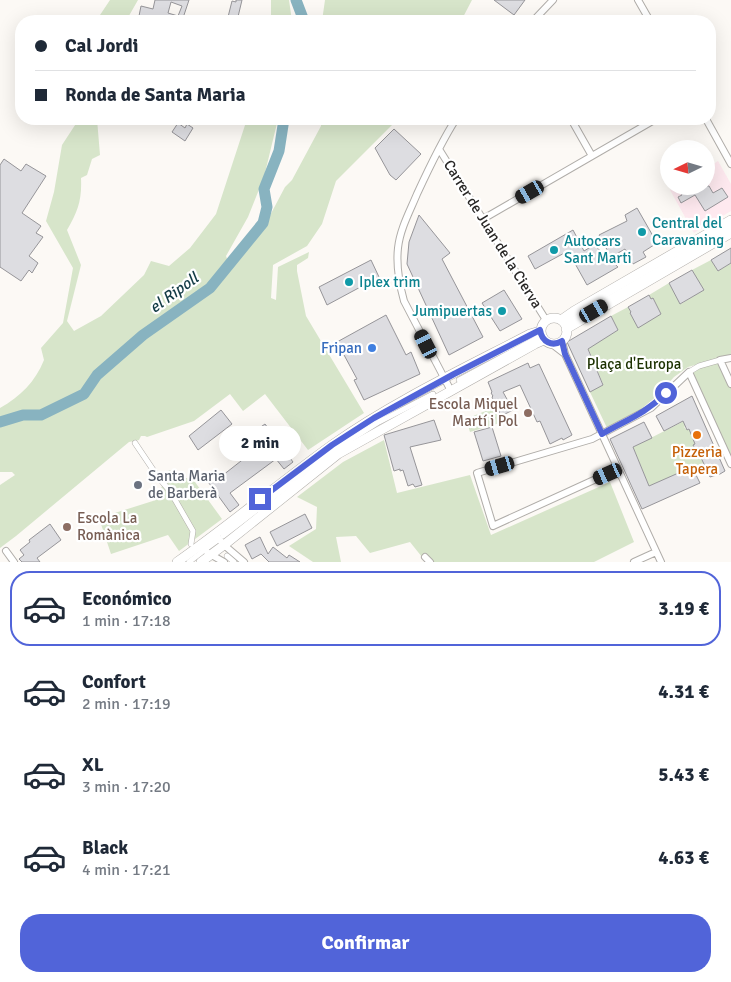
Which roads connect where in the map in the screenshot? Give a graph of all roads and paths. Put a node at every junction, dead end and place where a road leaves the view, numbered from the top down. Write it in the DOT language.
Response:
graph roads {
  1 [pos="553,0"];
  2 [pos="638,0"];
  3 [pos="539,15"];
  4 [pos="647,15"];
  5 [pos="452,125"];
  6 [pos="574,125"];
  7 [pos="646,125"];
  8 [pos="709,125"];
  9 [pos="439,148"];
  10 [pos="592,156"];
  11 [pos="731,164"];
  12 [pos="483,219"];
  13 [pos="731,220"];
  14 [pos="731,227"];
  15 [pos="731,233"];
  16 [pos="546,320"];
  17 [pos="564,324"];
  18 [pos="544,338"];
  19 [pos="562,341"];
  20 [pos="565,354"];
  21 [pos="731,358"];
  22 [pos="720,360"];
  23 [pos="689,372"];
  24 [pos="444,379"];
  25 [pos="459,380"];
  26 [pos="731,384"];
  27 [pos="451,390"];
  28 [pos="433,394"];
  29 [pos="602,434"];
  30 [pos="135,443"];
  31 [pos="731,464"];
  32 [pos="618,469"];
  33 [pos="220,539"];
  34 [pos="202,549"];
  35 [pos="6,552"];
  36 [pos="656,552"];
  37 [pos="226,559"];
  38 [pos="14,562"];
  39 [pos="177,562"];
  40 [pos="189,562"];
  41 [pos="201,562"];
  42 [pos="234,562"];
  43 [pos="244,562"];
  44 [pos="634,562"];
  45 [pos="661,562"];
  1 -- 3 [label="street"];
  2 -- 4 [label="street"];
  5 -- 9 [label="street"];
  6 -- 10 [label="street"];
  7 -- 10 [label="street"];
  8 -- 11 [label="street"];
  9 -- 12 [label="street, Carrer de Juan de la Cierva"];
  9 -- 24 [label="street"];
  10 -- 12 [label="street"];
  12 -- 16 [label="street, Carrer de Juan de la Cierva"];
  13 -- 17 [label="street"];
  14 -- 17 [label="street"];
  15 -- 17 [label="street"];
  16 -- 17 [label="street"];
  16 -- 18 [label="street"];
  17 -- 19 [label="street"];
  18 -- 19 [label="street"];
  18 -- 20 [label="street"];
  18 -- 24 [label="street"];
  18 -- 25 [label="street"];
  18 -- 27 [label="street"];
  19 -- 20 [label="street"];
  20 -- 29 [label="street"];
  21 -- 22 [label="street"];
  22 -- 23 [label="street"];
  22 -- 26 [label="street"];
  23 -- 29 [label="street"];
  23 -- 31 [label="street"];
  24 -- 27 [label="street"];
  24 -- 33 [label="street"];
  27 -- 33 [label="street"];
  28 -- 33 [label="street"];
  29 -- 32 [label="street"];
  29 -- 32 [label="street"];
  30 -- 34 [label="street"];
  32 -- 36 [label="street"];
  33 -- 34 [label="street"];
  33 -- 34 [label="street"];
  33 -- 43 [label="street"];
  34 -- 37 [label="street"];
  34 -- 39 [label="street"];
  34 -- 40 [label="street"];
  34 -- 41 [label="street"];
  35 -- 38 [label="street"];
  36 -- 44 [label="street"];
  36 -- 45 [label="street"];
  37 -- 42 [label="street"];
}
